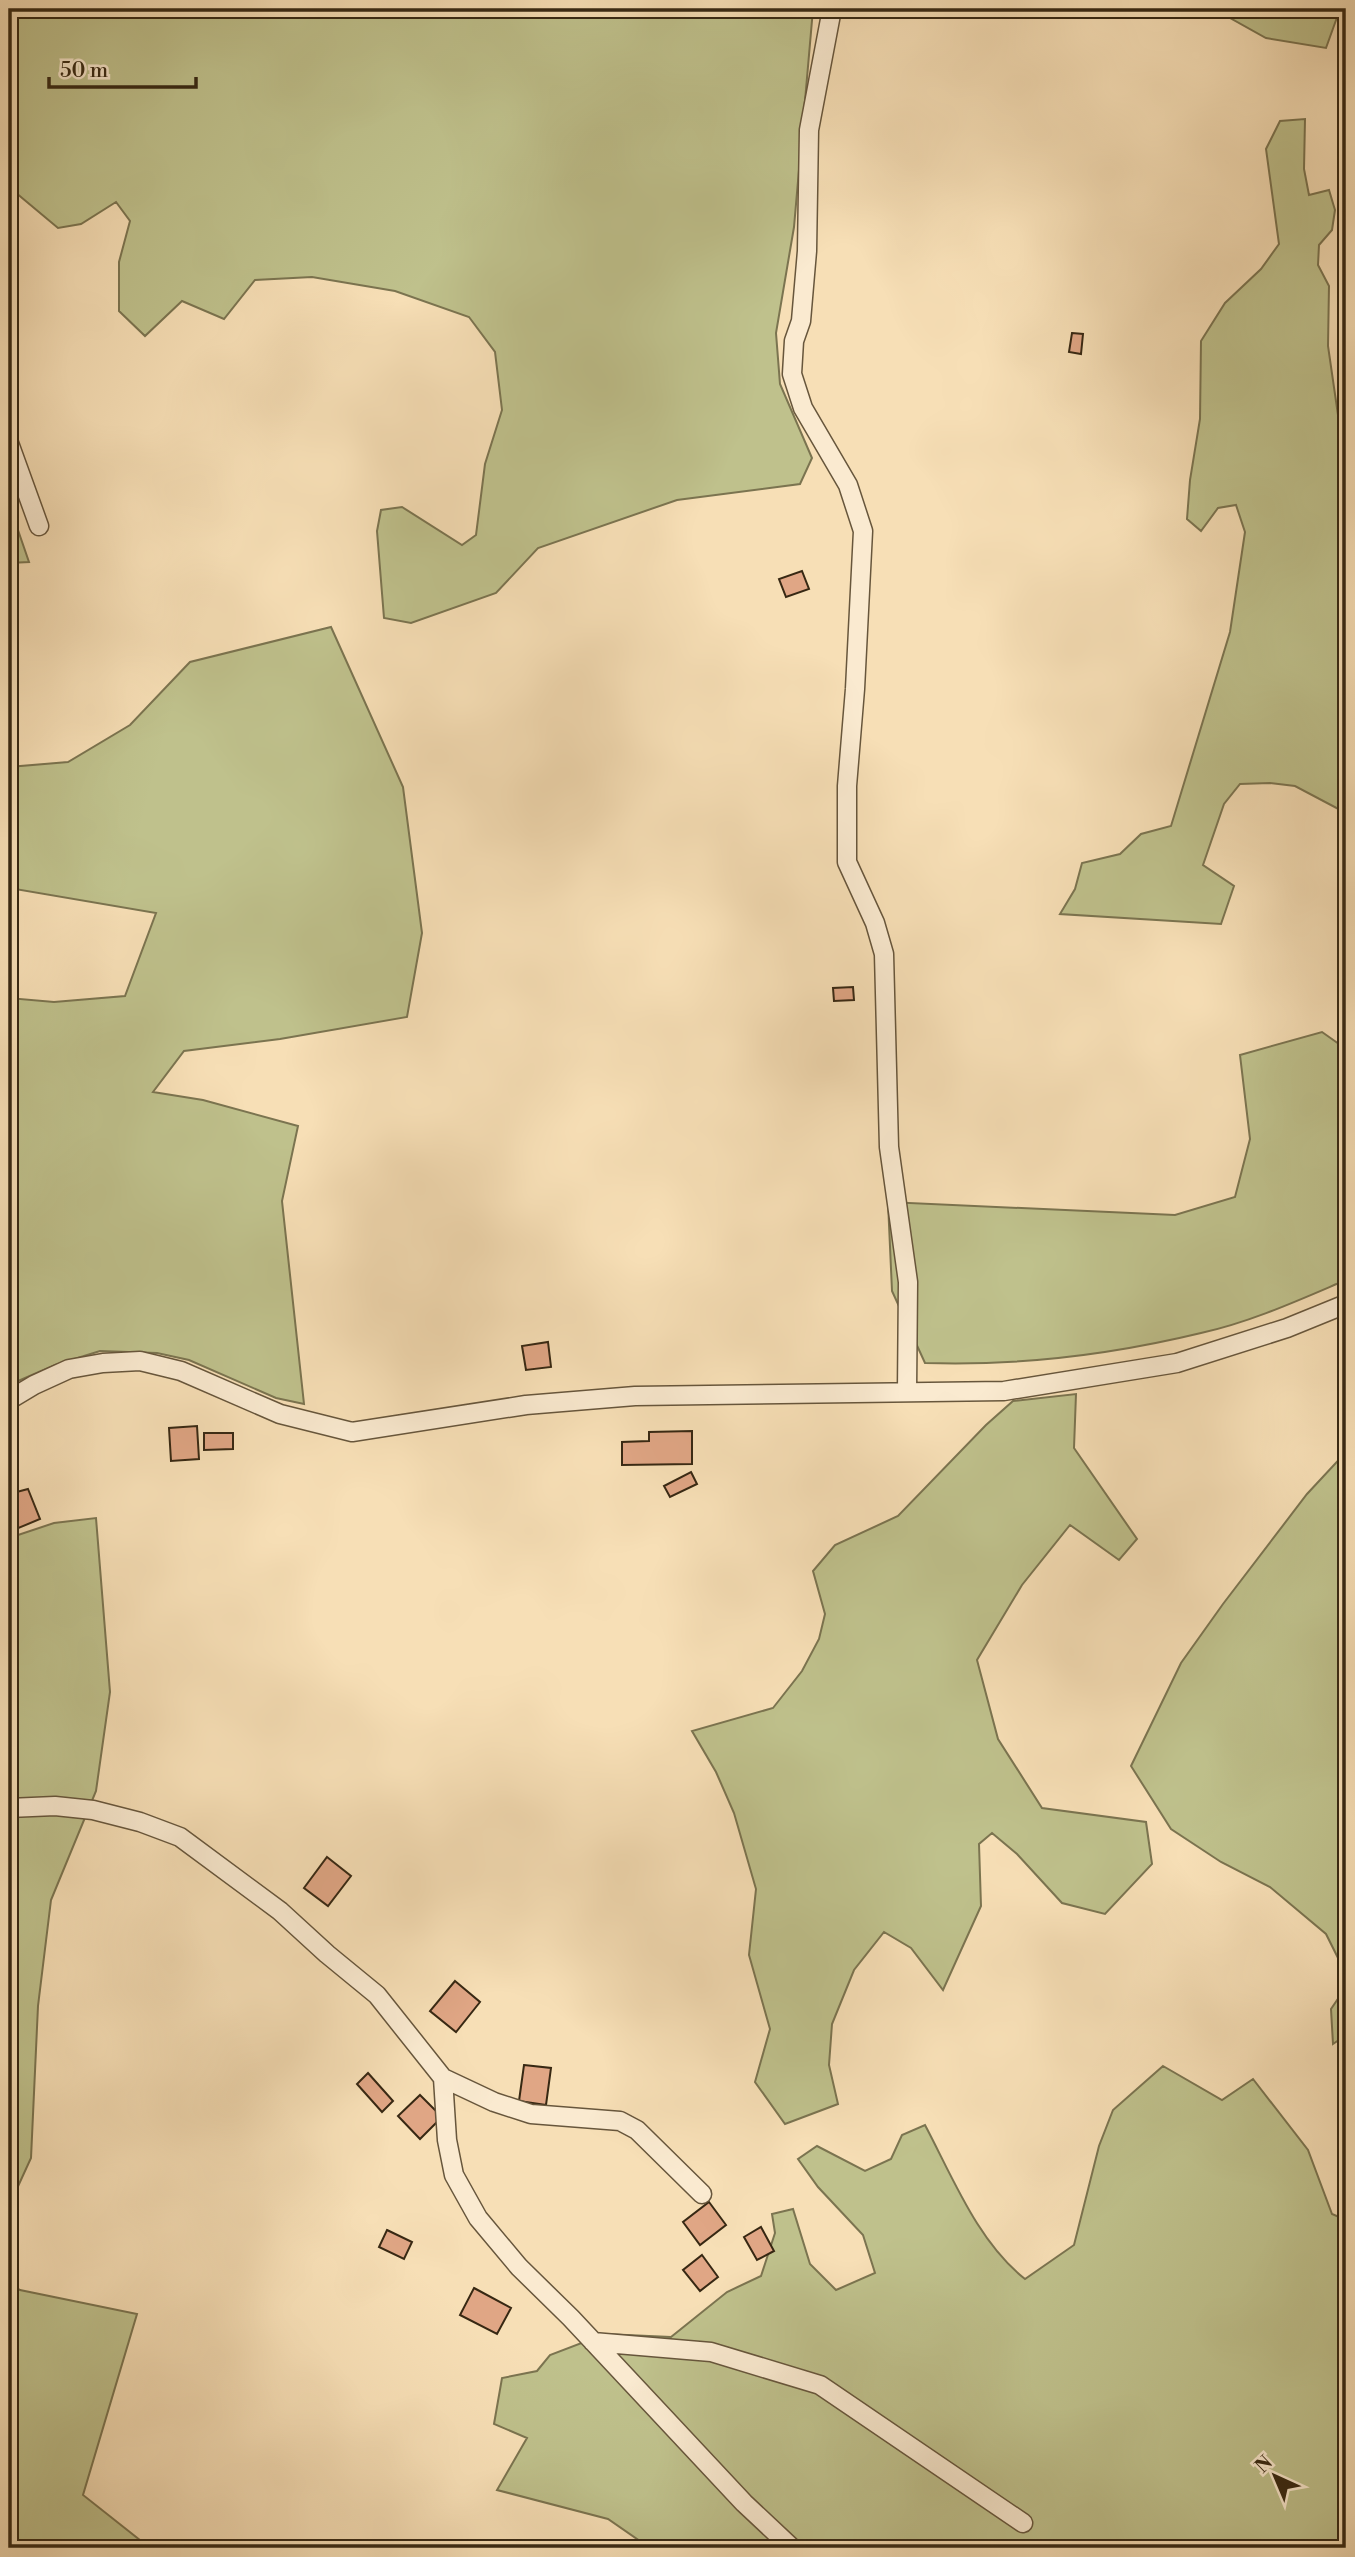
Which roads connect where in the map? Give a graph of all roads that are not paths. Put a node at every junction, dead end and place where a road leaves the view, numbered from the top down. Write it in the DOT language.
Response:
graph roads {
  1 [pos="832,9"];
  2 [pos="9,443"];
  3 [pos="40,526"];
  4 [pos="1346,1304"];
  5 [pos="907,1391"];
  6 [pos="9,1400"];
  7 [pos="9,1808"];
  8 [pos="443,2078"];
  9 [pos="702,2193"];
  10 [pos="593,2342"];
  11 [pos="1023,2523"];
  12 [pos="792,2548"];
  1 -- 5 [label="street"];
  2 -- 3 [label="street"];
  4 -- 5 [label="street"];
  5 -- 6 [label="street"];
  7 -- 8 [label="street"];
  8 -- 9 [label="street"];
  8 -- 10 [label="street"];
  10 -- 11 [label="street"];
  10 -- 12 [label="street"];
}
